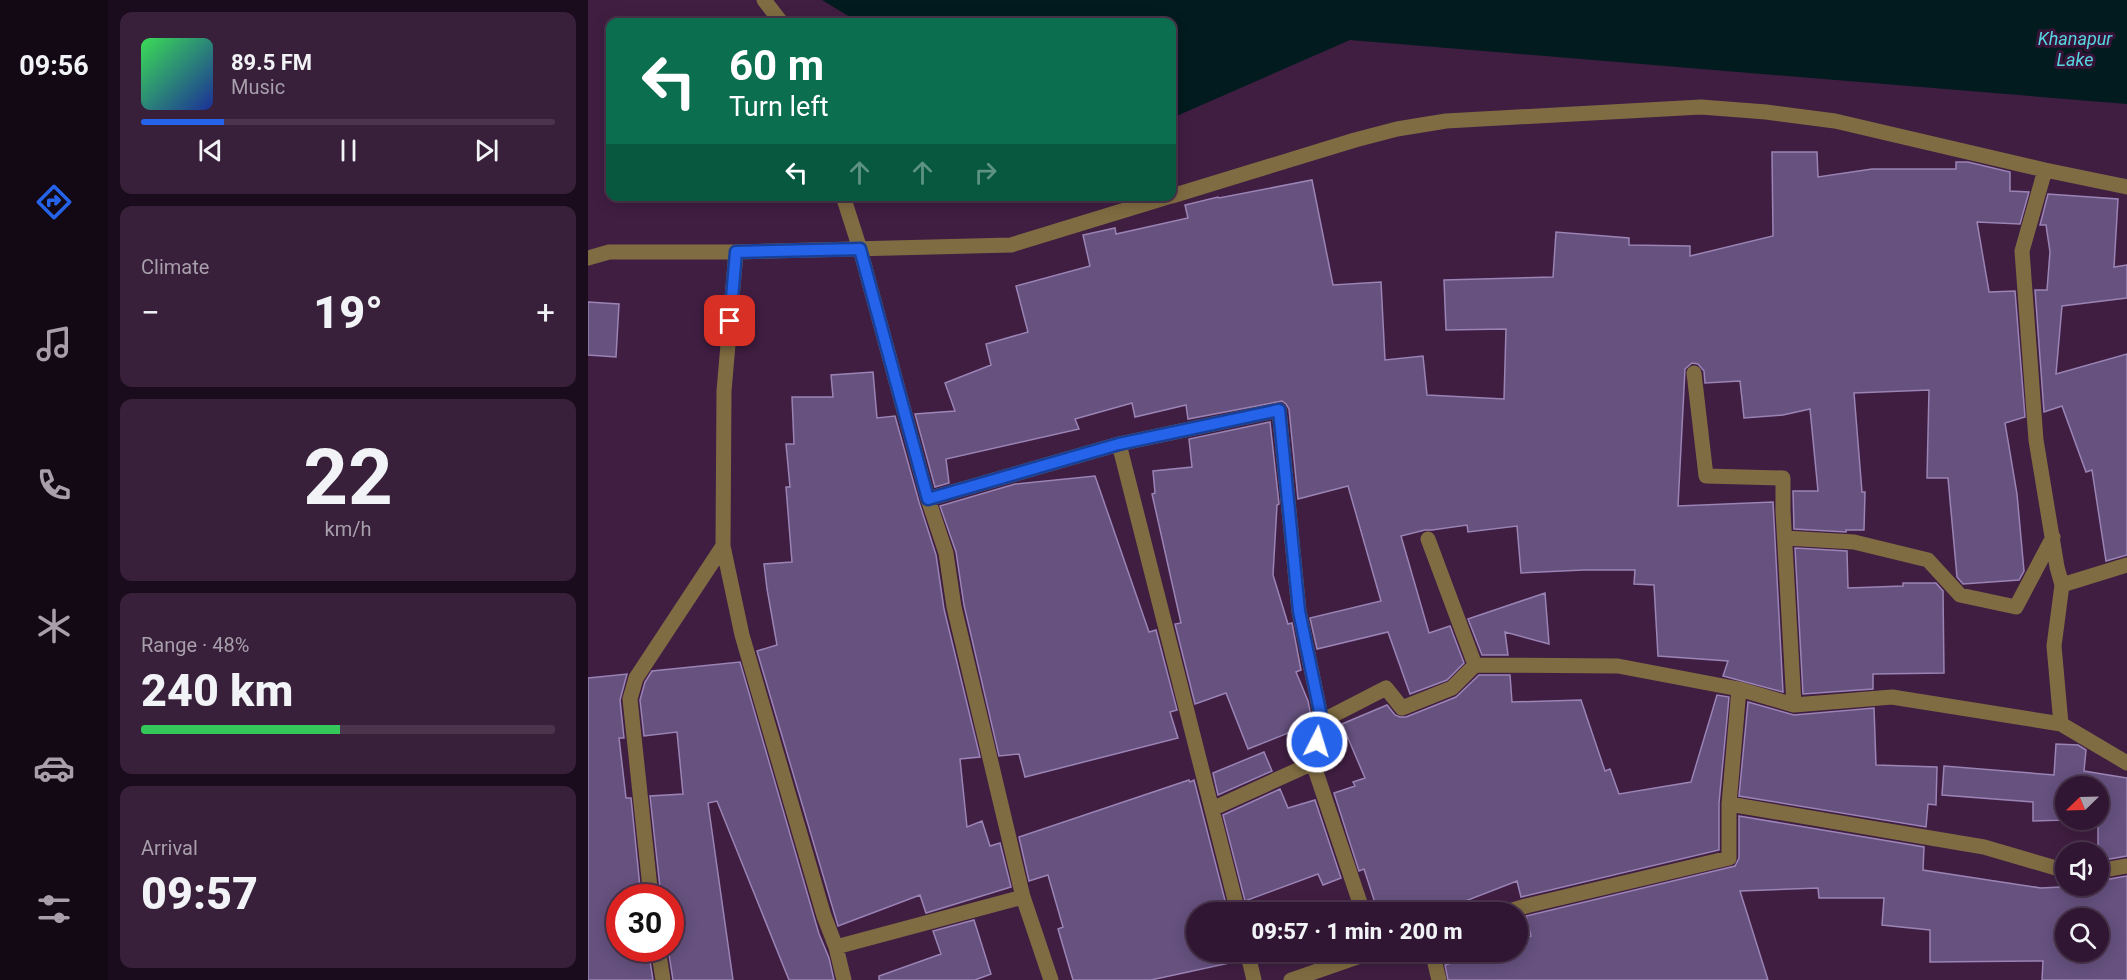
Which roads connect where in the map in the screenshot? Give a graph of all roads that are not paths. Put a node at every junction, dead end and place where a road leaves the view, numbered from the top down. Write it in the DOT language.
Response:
graph roads {
  1 [pos="764,0"];
  2 [pos="778,18"];
  3 [pos="2045,170"];
  4 [pos="2127,187"];
  5 [pos="1176,194"];
  6 [pos="845,201"];
  7 [pos="1155,201"];
  8 [pos="860,249"];
  9 [pos="736,252"];
  10 [pos="588,258"];
  11 [pos="1694,373"];
  12 [pos="1119,444"];
  13 [pos="928,499"];
  14 [pos="2053,537"];
  15 [pos="1785,538"];
  16 [pos="1428,539"];
  17 [pos="723,546"];
  18 [pos="2127,565"];
  19 [pos="2062,585"];
  20 [pos="1475,665"];
  21 [pos="1739,689"];
  22 [pos="1794,705"];
  23 [pos="1322,721"];
  24 [pos="2061,724"];
  25 [pos="1313,763"];
  26 [pos="2127,764"];
  27 [pos="1729,804"];
  28 [pos="1212,809"];
  29 [pos="2127,866"];
  30 [pos="2055,868"];
  31 [pos="2109,869"];
  32 [pos="650,884"];
  33 [pos="1023,897"];
  34 [pos="1235,902"];
  35 [pos="1360,902"];
  36 [pos="1528,906"];
  37 [pos="836,947"];
  38 [pos="660,962"];
  39 [pos="1250,962"];
  40 [pos="1343,962"];
  41 [pos="1435,962"];
  42 [pos="663,980"];
  43 [pos="844,980"];
  44 [pos="1051,980"];
  45 [pos="1254,980"];
  46 [pos="1291,980"];
  47 [pos="1439,980"];
  1 -- 2 [label="street"];
  3 -- 4 [label="street"];
  3 -- 5 [label="street"];
  3 -- 14 [label="street"];
  6 -- 8 [label="street"];
  7 -- 8 [label="street"];
  8 -- 9 [label="street"];
  8 -- 13 [label="street"];
  9 -- 10 [label="street"];
  9 -- 17 [label="street"];
  11 -- 15 [label="street"];
  12 -- 13 [label="street"];
  12 -- 23 [label="street"];
  12 -- 28 [label="street"];
  13 -- 33 [label="street"];
  14 -- 15 [label="street"];
  14 -- 19 [label="street"];
  15 -- 22 [label="street"];
  16 -- 20 [label="street"];
  17 -- 32 [label="street"];
  17 -- 37 [label="street"];
  18 -- 19 [label="street"];
  19 -- 24 [label="street"];
  20 -- 21 [label="street"];
  20 -- 23 [label="street"];
  21 -- 22 [label="street"];
  21 -- 27 [label="street"];
  22 -- 24 [label="street"];
  23 -- 25 [label="street"];
  24 -- 26 [label="street"];
  25 -- 28 [label="street"];
  25 -- 35 [label="street"];
  27 -- 30 [label="street"];
  27 -- 36 [label="street"];
  28 -- 34 [label="street"];
  29 -- 31 [label="street"];
  33 -- 37 [label="street"];
  33 -- 44 [label="street"];
  37 -- 43 [label="street"];
  38 -- 42 [label="street"];
  39 -- 45 [label="street"];
  40 -- 46 [label="street"];
  41 -- 47 [label="street"];
}
